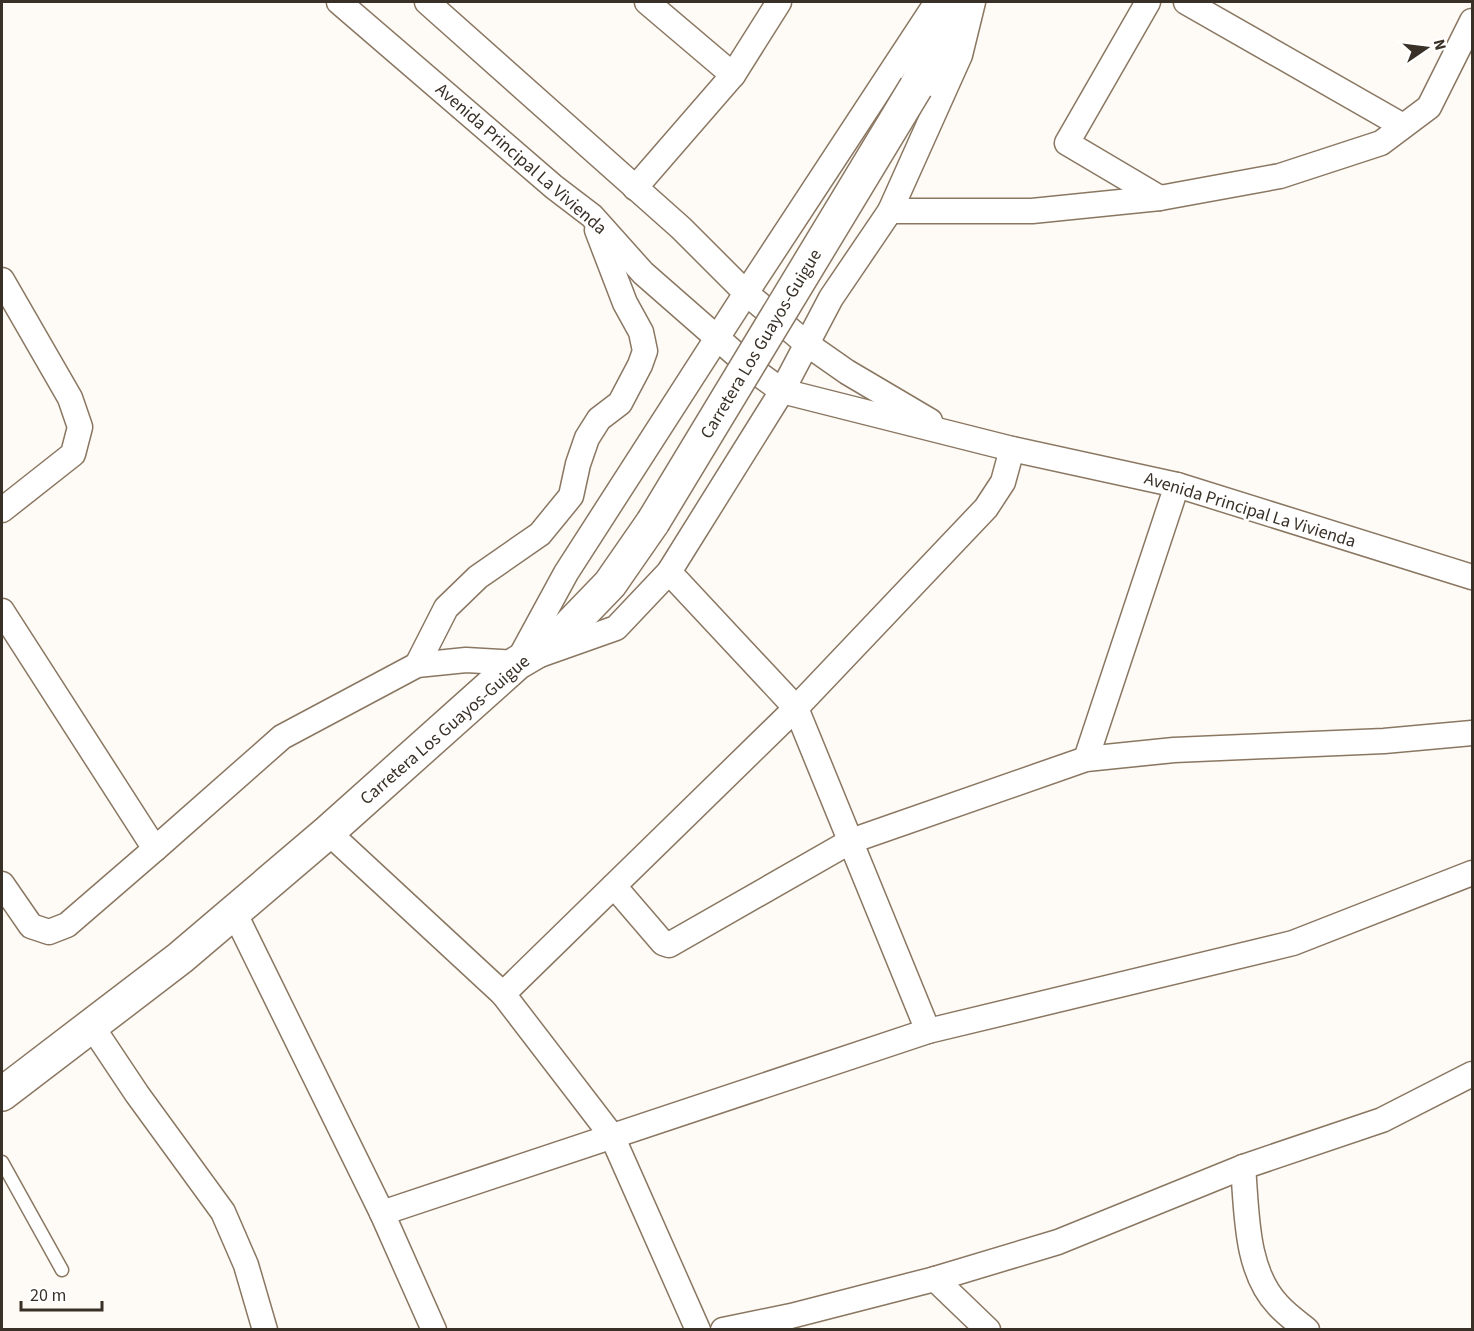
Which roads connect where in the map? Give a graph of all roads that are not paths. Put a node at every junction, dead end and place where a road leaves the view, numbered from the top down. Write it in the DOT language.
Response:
graph roads {
  1 [pos="339,2"];
  2 [pos="428,2"];
  3 [pos="647,2"];
  4 [pos="779,2"];
  5 [pos="937,2"];
  6 [pos="956,2"];
  7 [pos="973,2"];
  8 [pos="1148,2"];
  9 [pos="1186,2"];
  10 [pos="1473,21"];
  11 [pos="733,75"];
  12 [pos="1403,126"];
  13 [pos="635,188"];
  14 [pos="1160,198"];
  15 [pos="890,211"];
  16 [pos="592,216"];
  17 [pos="2,280"];
  18 [pos="746,293"];
  19 [pos="717,339"];
  20 [pos="807,344"];
  21 [pos="782,391"];
  22 [pos="955,435"];
  23 [pos="1012,449"];
  24 [pos="1177,485"];
  25 [pos="2,510"];
  26 [pos="669,572"];
  27 [pos="1473,577"];
  28 [pos="2,611"];
  29 [pos="517,663"];
  30 [pos="417,665"];
  31 [pos="796,708"];
  32 [pos="1473,733"];
  33 [pos="1086,759"];
  34 [pos="328,832"];
  35 [pos="851,841"];
  36 [pos="155,849"];
  37 [pos="1473,873"];
  38 [pos="2,884"];
  39 [pos="614,886"];
  40 [pos="235,914"];
  41 [pos="503,994"];
  42 [pos="92,1025"];
  43 [pos="928,1031"];
  44 [pos="1473,1074"];
  45 [pos="2,1094"];
  46 [pos="612,1136"];
  47 [pos="2,1162"];
  48 [pos="1243,1167"];
  49 [pos="382,1213"];
  50 [pos="62,1270"];
  51 [pos="935,1279"];
  52 [pos="265,1329"];
  53 [pos="434,1329"];
  54 [pos="698,1329"];
  55 [pos="723,1329"];
  56 [pos="988,1329"];
  57 [pos="1307,1329"];
  1 -- 16 [label="street, Avenida Principal La Vivienda"];
  2 -- 13 [label="street, Avenida Principal La Vivienda"];
  3 -- 11 [label="street"];
  4 -- 11 [label="street"];
  5 -- 18 [label="street"];
  6 -- 29 [label="main road, Carretera Los Guayos-Guigue, bridge"];
  7 -- 15 [label="street"];
  8 -- 14 [label="street"];
  9 -- 12 [label="street"];
  10 -- 12 [label="street"];
  11 -- 13 [label="street"];
  12 -- 14 [label="street"];
  13 -- 18 [label="street, Avenida Principal La Vivienda"];
  14 -- 15 [label="street"];
  15 -- 20 [label="street"];
  16 -- 19 [label="street, Avenida Principal La Vivienda"];
  16 -- 30 [label="street"];
  17 -- 25 [label="street"];
  18 -- 19 [label="street"];
  18 -- 20 [label="street, Avenida Principal La Vivienda"];
  19 -- 21 [label="street, Avenida Principal La Vivienda"];
  19 -- 29 [label="street"];
  20 -- 21 [label="street"];
  20 -- 22 [label="street, Avenida Principal La Vivienda"];
  21 -- 22 [label="street, Avenida Principal La Vivienda"];
  21 -- 26 [label="street"];
  22 -- 23 [label="street, Avenida Principal La Vivienda"];
  23 -- 24 [label="street, Avenida Principal La Vivienda"];
  23 -- 31 [label="street"];
  24 -- 27 [label="street, Avenida Principal La Vivienda"];
  24 -- 33 [label="street"];
  26 -- 29 [label="street"];
  26 -- 31 [label="street"];
  28 -- 36 [label="street"];
  29 -- 30 [label="street"];
  29 -- 34 [label="main road, Carretera Los Guayos-Guigue"];
  30 -- 36 [label="street"];
  31 -- 35 [label="street"];
  31 -- 39 [label="street"];
  32 -- 33 [label="street"];
  33 -- 35 [label="street"];
  34 -- 40 [label="main road, Carretera Los Guayos-Guigue"];
  34 -- 41 [label="street"];
  35 -- 39 [label="street"];
  35 -- 43 [label="street"];
  36 -- 38 [label="street"];
  37 -- 43 [label="street"];
  39 -- 41 [label="street"];
  40 -- 42 [label="main road, Carretera Los Guayos-Guigue"];
  40 -- 49 [label="street"];
  41 -- 46 [label="street"];
  42 -- 45 [label="main road, Carretera Los Guayos-Guigue"];
  42 -- 52 [label="street"];
  43 -- 46 [label="street"];
  44 -- 48 [label="street"];
  46 -- 49 [label="street"];
  46 -- 54 [label="street"];
  47 -- 50 [label="lane"];
  48 -- 51 [label="street"];
  48 -- 57 [label="street"];
  49 -- 53 [label="street"];
  51 -- 55 [label="street"];
  51 -- 56 [label="street"];
}
